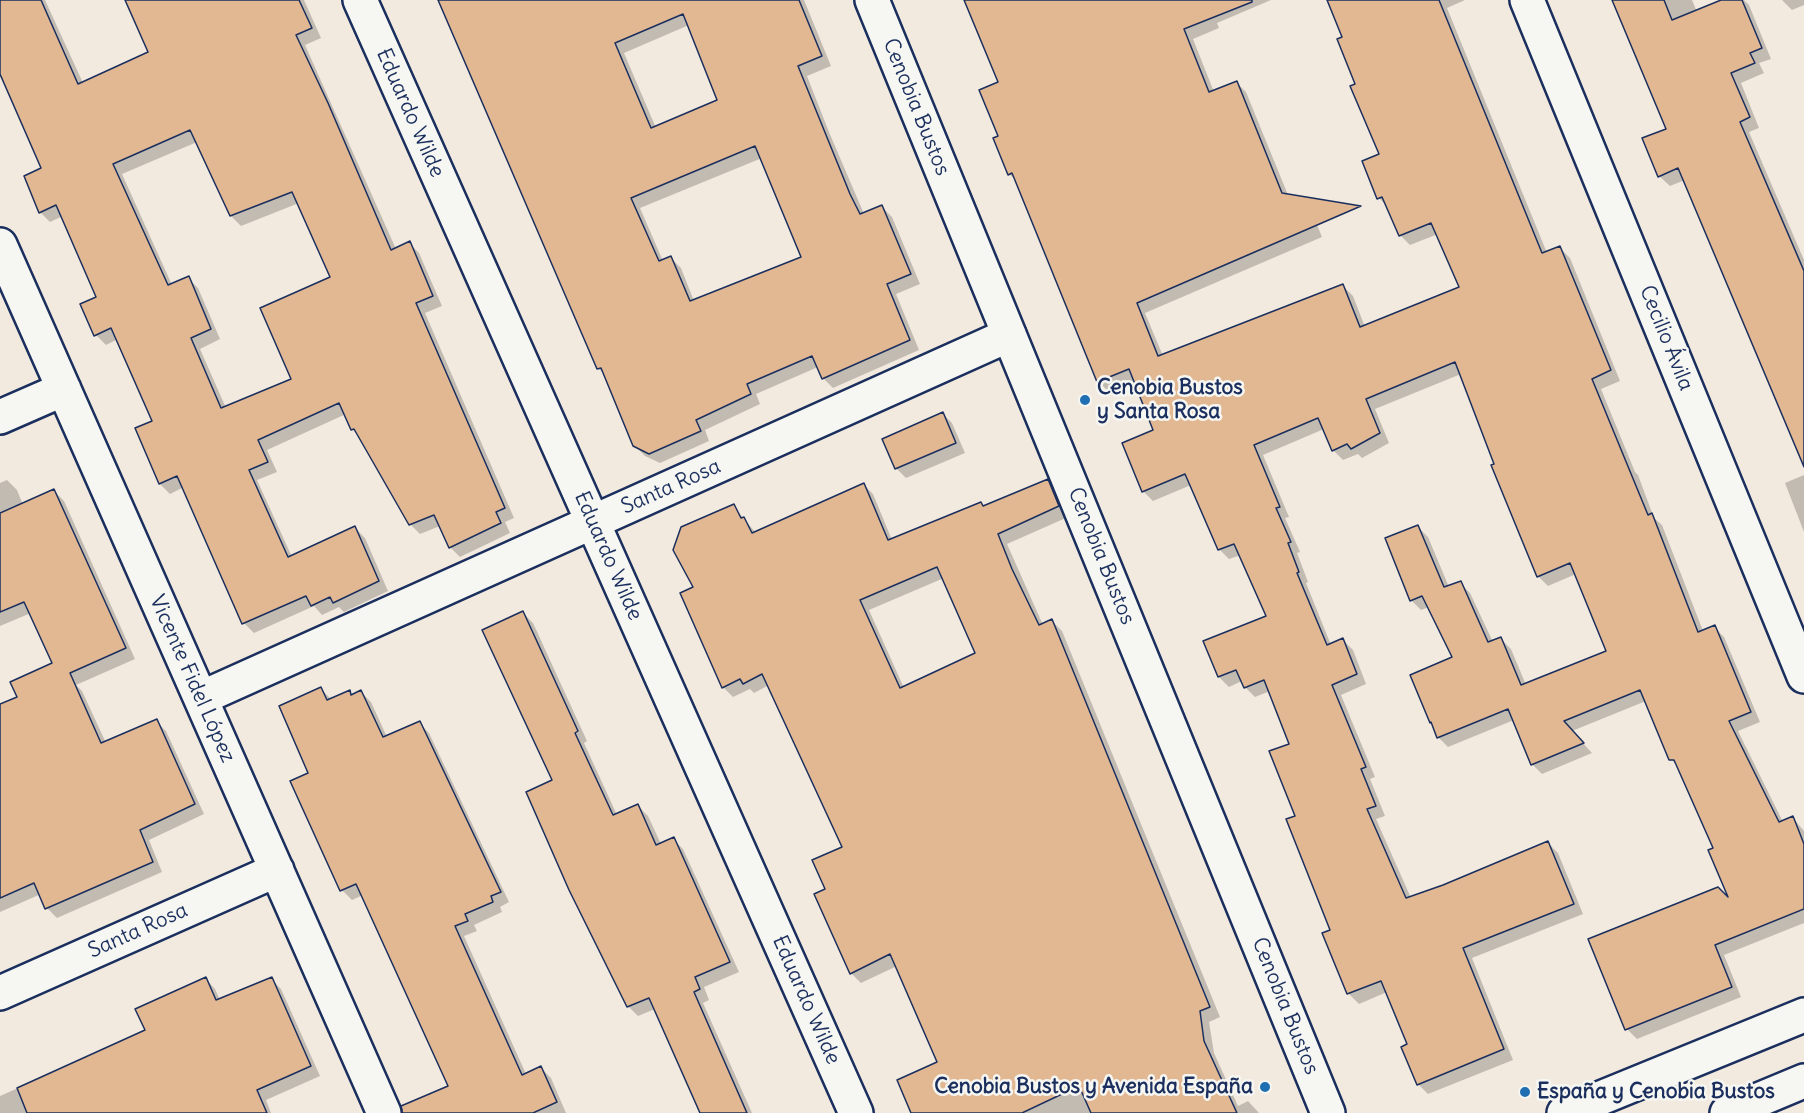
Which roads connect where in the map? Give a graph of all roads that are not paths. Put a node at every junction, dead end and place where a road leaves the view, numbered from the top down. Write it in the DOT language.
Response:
graph roads {
  1 [pos="360,0"];
  2 [pos="872,0"];
  3 [pos="1527,0"];
  4 [pos="0,245"];
  5 [pos="1010,335"];
  6 [pos="64,388"];
  7 [pos="0,417"];
  8 [pos="593,522"];
  9 [pos="1804,676"];
  10 [pos="201,698"];
  11 [pos="277,870"];
  12 [pos="0,993"];
  13 [pos="1804,1015"];
  14 [pos="1804,1082"];
  15 [pos="384,1113"];
  16 [pos="856,1113"];
  17 [pos="1328,1113"];
  18 [pos="1564,1113"];
  19 [pos="1727,1113"];
  1 -- 8 [label="street, Eduardo Wilde"];
  2 -- 5 [label="street, Cenobia Bustos"];
  3 -- 9 [label="street, Cecilio Ávila"];
  4 -- 6 [label="street, Vicente Fidel López"];
  5 -- 8 [label="street, Santa Rosa"];
  5 -- 17 [label="street, Cenobia Bustos"];
  6 -- 7 [label="street"];
  6 -- 10 [label="street, Vicente Fidel López"];
  8 -- 10 [label="street, Santa Rosa"];
  8 -- 16 [label="street, Eduardo Wilde"];
  10 -- 11 [label="street, Vicente Fidel López"];
  11 -- 12 [label="street, Santa Rosa"];
  11 -- 15 [label="street, Vicente Fidel López"];
  13 -- 18 [label="street"];
  14 -- 19 [label="street"];
}
